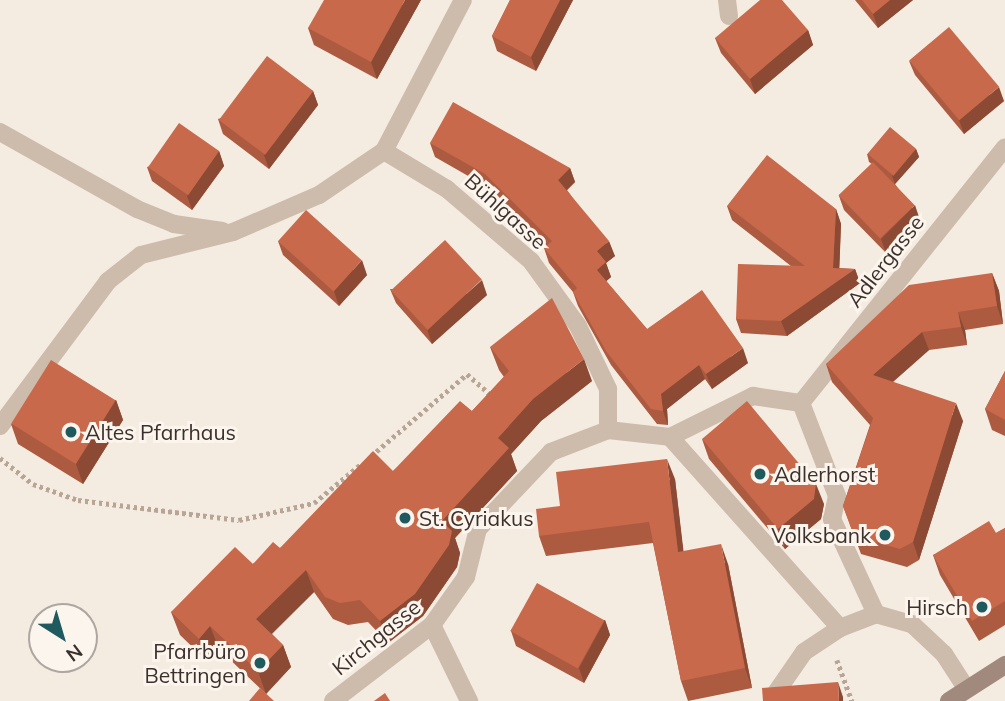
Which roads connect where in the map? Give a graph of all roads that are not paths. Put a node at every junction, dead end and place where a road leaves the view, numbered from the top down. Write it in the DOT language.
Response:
graph roads {
  1 [pos="463,0"];
  2 [pos="0,132"];
  3 [pos="1005,146"];
  4 [pos="384,151"];
  5 [pos="233,232"];
  6 [pos="801,404"];
  7 [pos="0,426"];
  8 [pos="608,430"];
  9 [pos="670,437"];
  10 [pos="876,614"];
  11 [pos="432,625"];
  12 [pos="834,632"];
  13 [pos="1005,665"];
  14 [pos="966,688"];
  15 [pos="775,694"];
  16 [pos="333,701"];
  17 [pos="469,701"];
  18 [pos="949,701"];
  1 -- 4 [label="street"];
  2 -- 5 [label="street"];
  3 -- 6 [label="street, Adlergasse"];
  4 -- 5 [label="street"];
  4 -- 8 [label="street, Bühlgasse"];
  5 -- 7 [label="street"];
  6 -- 9 [label="street"];
  6 -- 10 [label="street"];
  8 -- 9 [label="street"];
  8 -- 11 [label="street, Kirchgasse"];
  9 -- 12 [label="street"];
  10 -- 12 [label="street"];
  10 -- 14 [label="street"];
  11 -- 16 [label="street, Kirchgasse"];
  11 -- 17 [label="street"];
  12 -- 15 [label="street"];
  13 -- 14 [label="street"];
  14 -- 18 [label="street"];
}
